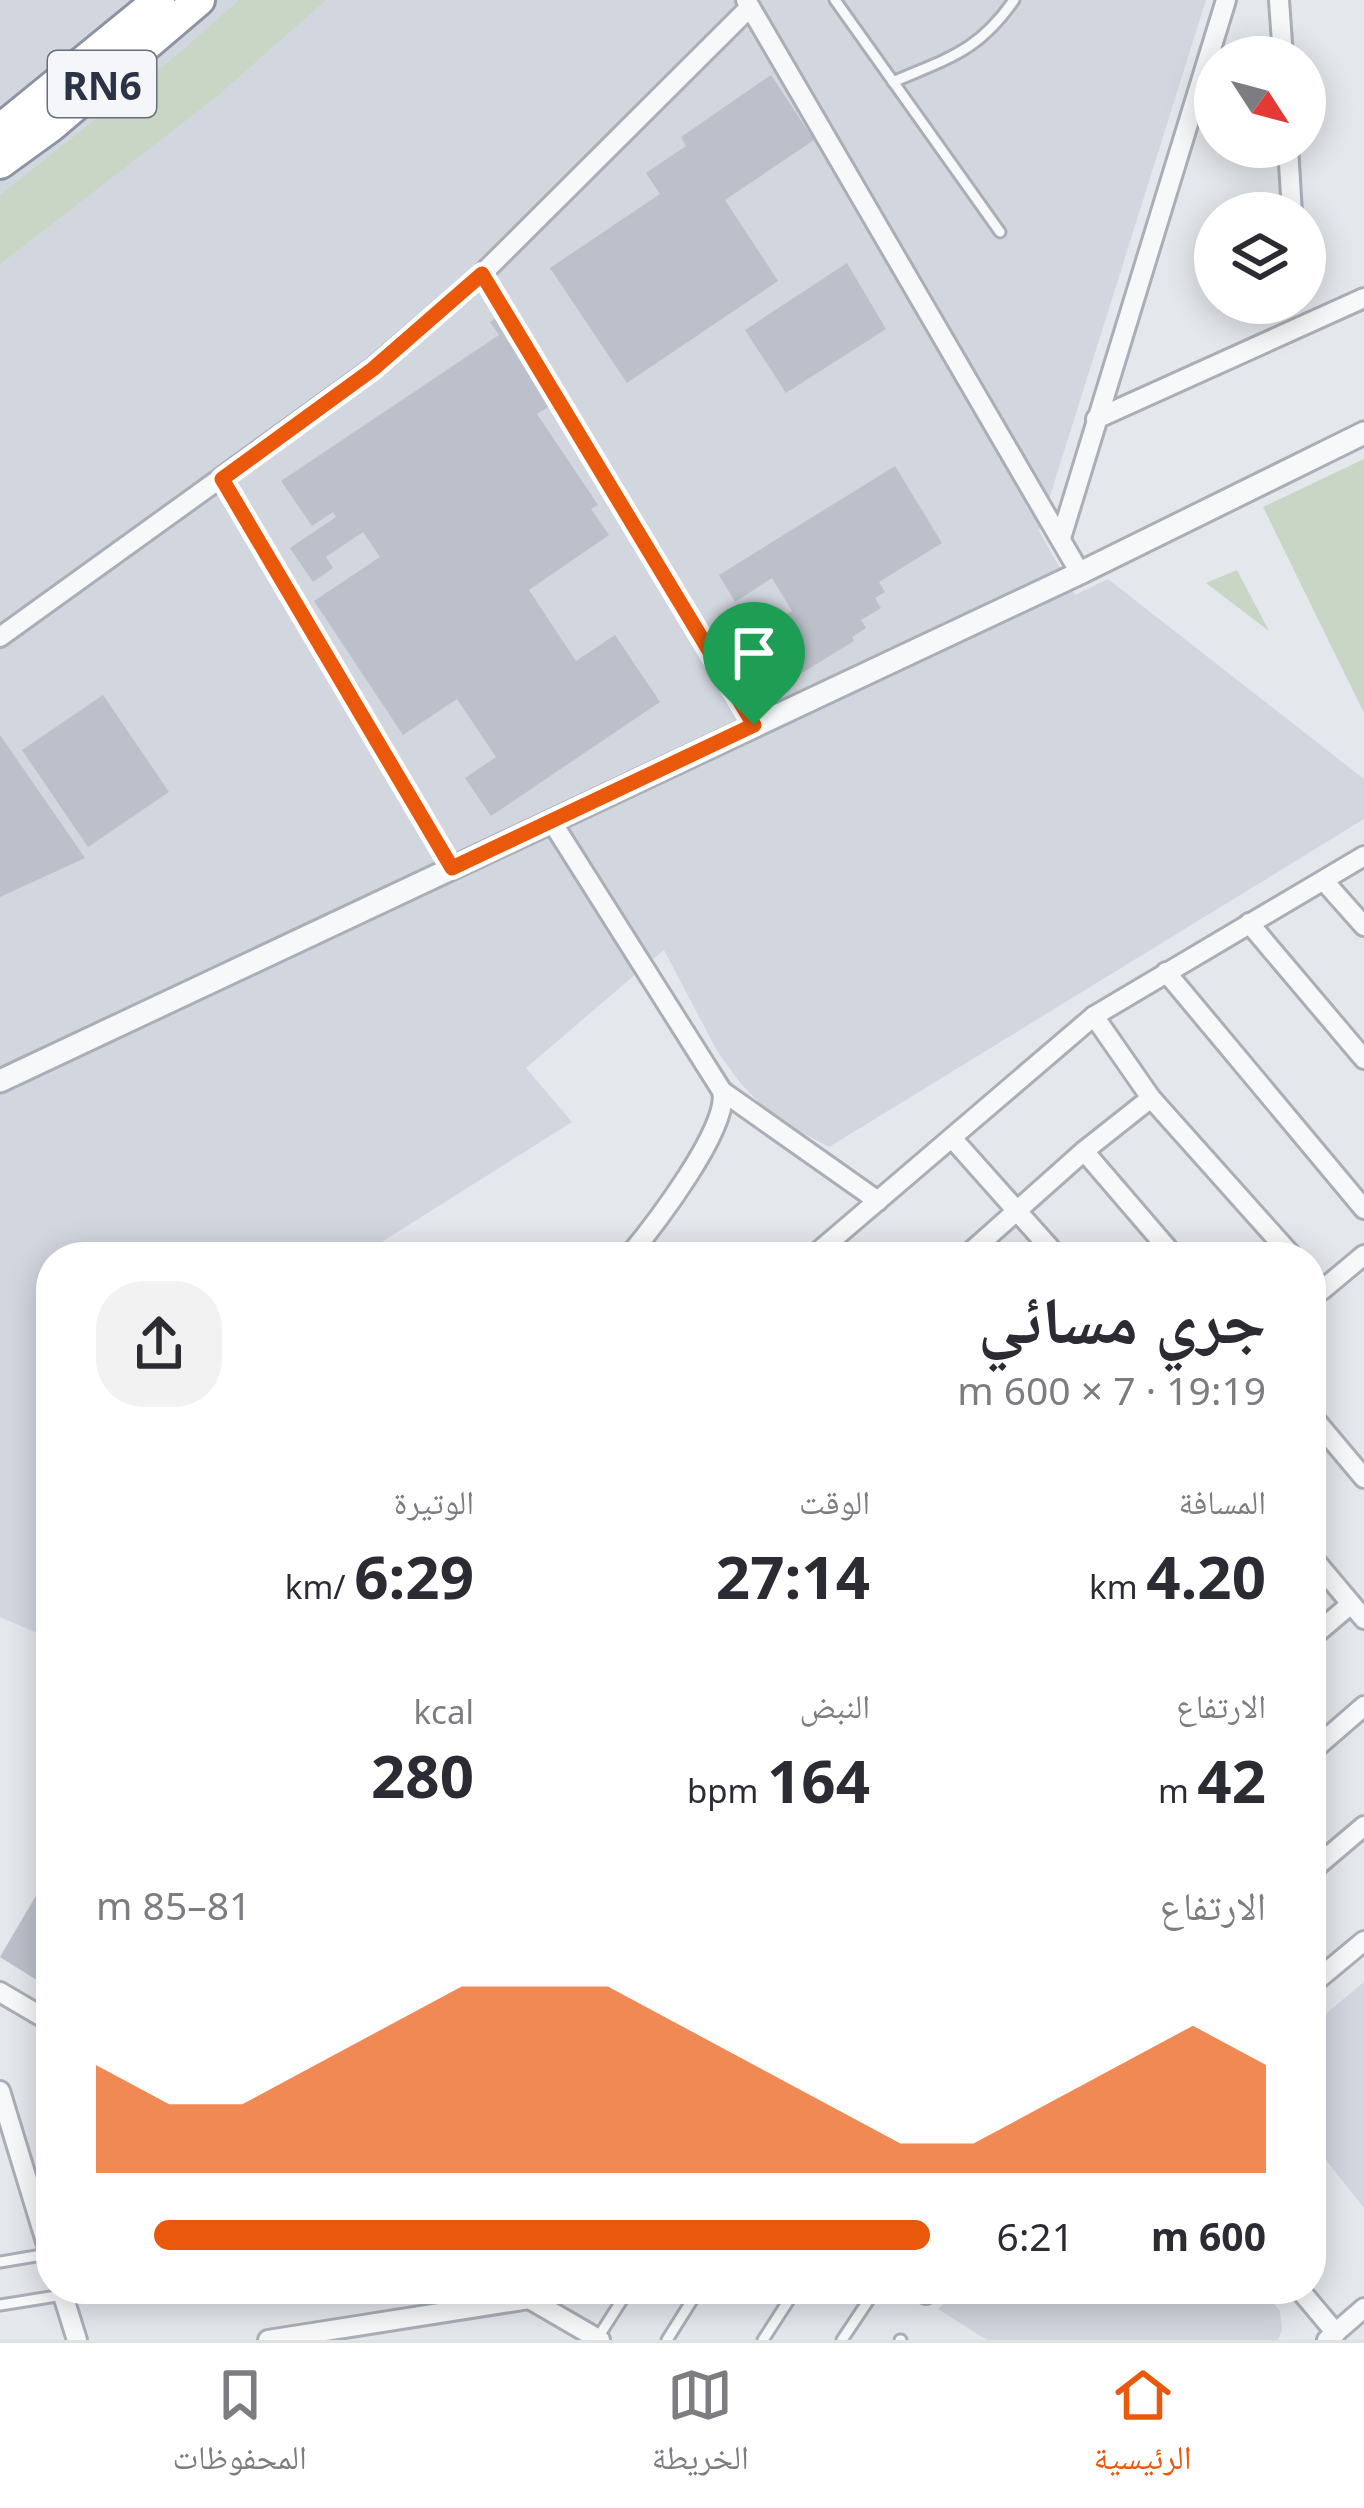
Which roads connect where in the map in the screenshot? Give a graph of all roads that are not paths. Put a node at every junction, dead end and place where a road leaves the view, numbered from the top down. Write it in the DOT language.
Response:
graph roads {
  1 [pos="159,0"];
  2 [pos="199,0"];
  3 [pos="835,0"];
  4 [pos="1014,0"];
  5 [pos="1226,0"];
  6 [pos="1280,0"];
  7 [pos="748,3"];
  8 [pos="1282,36"];
  9 [pos="893,82"];
  10 [pos="0,130"];
  11 [pos="0,163"];
  12 [pos="1000,232"];
  13 [pos="482,274"];
  14 [pos="1364,298"];
  15 [pos="1298,324"];
  16 [pos="1298,328"];
  17 [pos="1096,419"];
  18 [pos="1364,433"];
  19 [pos="222,479"];
  20 [pos="1060,538"];
  21 [pos="1080,573"];
  22 [pos="0,637"];
  23 [pos="754,725"];
  24 [pos="552,822"];
  25 [pos="1364,856"];
  26 [pos="452,868"];
  27 [pos="1324,881"];
  28 [pos="1249,923"];
  29 [pos="1364,926"];
  30 [pos="1166,972"];
  31 [pos="1094,1016"];
  32 [pos="1364,1059"];
  33 [pos="0,1081"];
  34 [pos="722,1090"];
  35 [pos="1150,1098"];
  36 [pos="952,1138"];
  37 [pos="1084,1151"];
  38 [pos="878,1202"];
  39 [pos="1364,1209"];
  40 [pos="1016,1214"];
  41 [pos="638,1242"];
  42 [pos="830,1242"];
  43 [pos="983,1242"];
  44 [pos="1043,1242"];
  45 [pos="1162,1242"];
  46 [pos="1280,1242"];
  47 [pos="1364,1256"];
  48 [pos="1326,1287"];
  49 [pos="1326,1434"];
  50 [pos="1364,1478"];
  51 [pos="1326,1574"];
  52 [pos="1358,1612"];
  53 [pos="1326,1630"];
  54 [pos="1364,1706"];
  55 [pos="1326,1738"];
  56 [pos="1364,1826"];
  57 [pos="1326,1858"];
  58 [pos="1364,1941"];
  59 [pos="1326,1973"];
  60 [pos="0,1992"];
  61 [pos="36,2013"];
  62 [pos="0,2092"];
  63 [pos="36,2210"];
  64 [pos="36,2257"];
  65 [pos="0,2261"];
  66 [pos="36,2297"];
  67 [pos="66,2304"];
  68 [pos="462,2304"];
  69 [pos="544,2304"];
  70 [pos="620,2304"];
  71 [pos="690,2304"];
  72 [pos="786,2304"];
  73 [pos="866,2304"];
  74 [pos="1310,2304"];
  75 [pos="0,2305"];
  76 [pos="1364,2308"];
  77 [pos="1332,2336"];
  78 [pos="598,2339"];
  79 [pos="77,2340"];
  80 [pos="268,2340"];
  81 [pos="667,2340"];
  82 [pos="763,2340"];
  83 [pos="842,2340"];
  1 -- 10 [label="highway, RN6"];
  2 -- 11 [label="highway, RN6"];
  3 -- 9 [label="lane"];
  4 -- 9 [label="lane"];
  5 -- 17 [label="street"];
  6 -- 8 [label="street"];
  7 -- 13 [label="street"];
  7 -- 20 [label="street"];
  9 -- 12 [label="lane"];
  13 -- 19 [label="street"];
  13 -- 23 [label="lane"];
  14 -- 16 [label="street"];
  15 -- 16 [label="street"];
  16 -- 17 [label="street"];
  17 -- 20 [label="street"];
  18 -- 21 [label="street"];
  19 -- 22 [label="street"];
  19 -- 26 [label="lane"];
  20 -- 21 [label="street"];
  21 -- 23 [label="street"];
  23 -- 24 [label="street"];
  24 -- 26 [label="street"];
  24 -- 34 [label="street"];
  25 -- 27 [label="street"];
  26 -- 33 [label="street"];
  27 -- 28 [label="street"];
  27 -- 29 [label="street"];
  28 -- 30 [label="street"];
  28 -- 32 [label="street"];
  30 -- 31 [label="street"];
  30 -- 39 [label="street"];
  31 -- 35 [label="street"];
  31 -- 36 [label="street"];
  34 -- 38 [label="street"];
  34 -- 41 [label="street"];
  35 -- 37 [label="street"];
  35 -- 46 [label="street"];
  36 -- 38 [label="street"];
  36 -- 40 [label="street"];
  37 -- 40 [label="street"];
  37 -- 45 [label="street"];
  38 -- 42 [label="street"];
  40 -- 43 [label="street"];
  40 -- 44 [label="street"];
  47 -- 48 [label="street"];
  49 -- 50 [label="street"];
  51 -- 52 [label="street"];
  52 -- 53 [label="street"];
  54 -- 55 [label="street"];
  56 -- 57 [label="street"];
  58 -- 59 [label="street"];
  60 -- 61 [label="street"];
  62 -- 63 [label="street"];
  64 -- 65 [label="lane"];
  66 -- 75 [label="lane"];
  67 -- 79 [label="street"];
  68 -- 80 [label="street"];
  69 -- 78 [label="street"];
  70 -- 78 [label="lane"];
  71 -- 81 [label="lane"];
  72 -- 82 [label="lane"];
  73 -- 83 [label="lane"];
  74 -- 77 [label="street"];
  76 -- 77 [label="street"];
}
